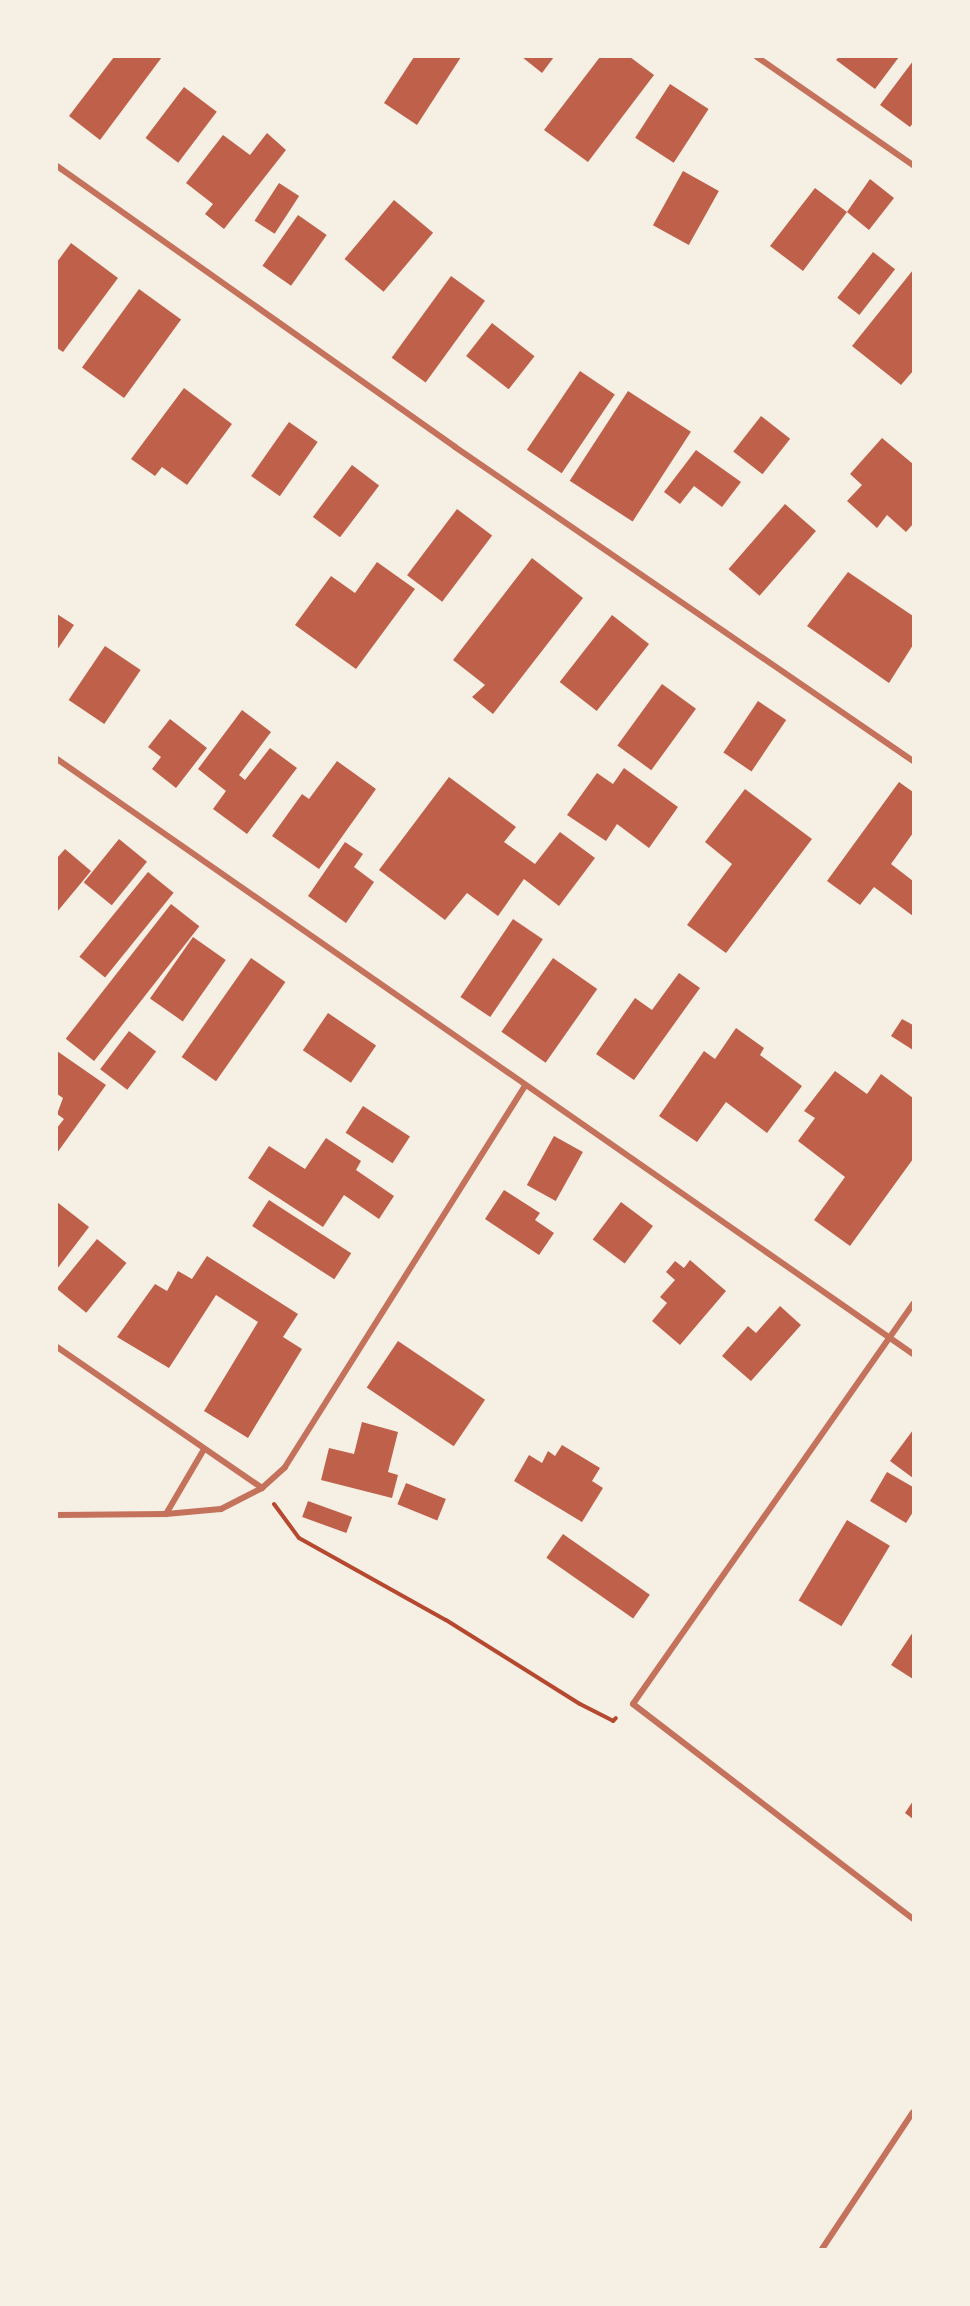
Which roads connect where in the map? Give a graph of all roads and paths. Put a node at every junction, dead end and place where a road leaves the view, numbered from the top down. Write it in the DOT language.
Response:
graph roads {
  1 [pos="758,57"];
  2 [pos="913,165"];
  3 [pos="57,166"];
  4 [pos="57,759"];
  5 [pos="913,761"];
  6 [pos="525,1086"];
  7 [pos="913,1304"];
  8 [pos="889,1338"];
  9 [pos="57,1347"];
  10 [pos="913,1354"];
  11 [pos="203,1451"];
  12 [pos="262,1488"];
  13 [pos="166,1514"];
  14 [pos="57,1515"];
  15 [pos="633,1704"];
  16 [pos="913,1919"];
  17 [pos="913,2112"];
  18 [pos="822,2249"];
  1 -- 2 [label="street"];
  3 -- 5 [label="street"];
  4 -- 6 [label="street"];
  6 -- 8 [label="street"];
  6 -- 12 [label="street"];
  7 -- 8 [label="street"];
  8 -- 10 [label="street"];
  8 -- 15 [label="street"];
  9 -- 11 [label="street"];
  11 -- 12 [label="street"];
  11 -- 13 [label="street"];
  12 -- 13 [label="street"];
  12 -- 15 [label="path"];
  13 -- 14 [label="street"];
  15 -- 16 [label="street"];
  17 -- 18 [label="street"];
}
